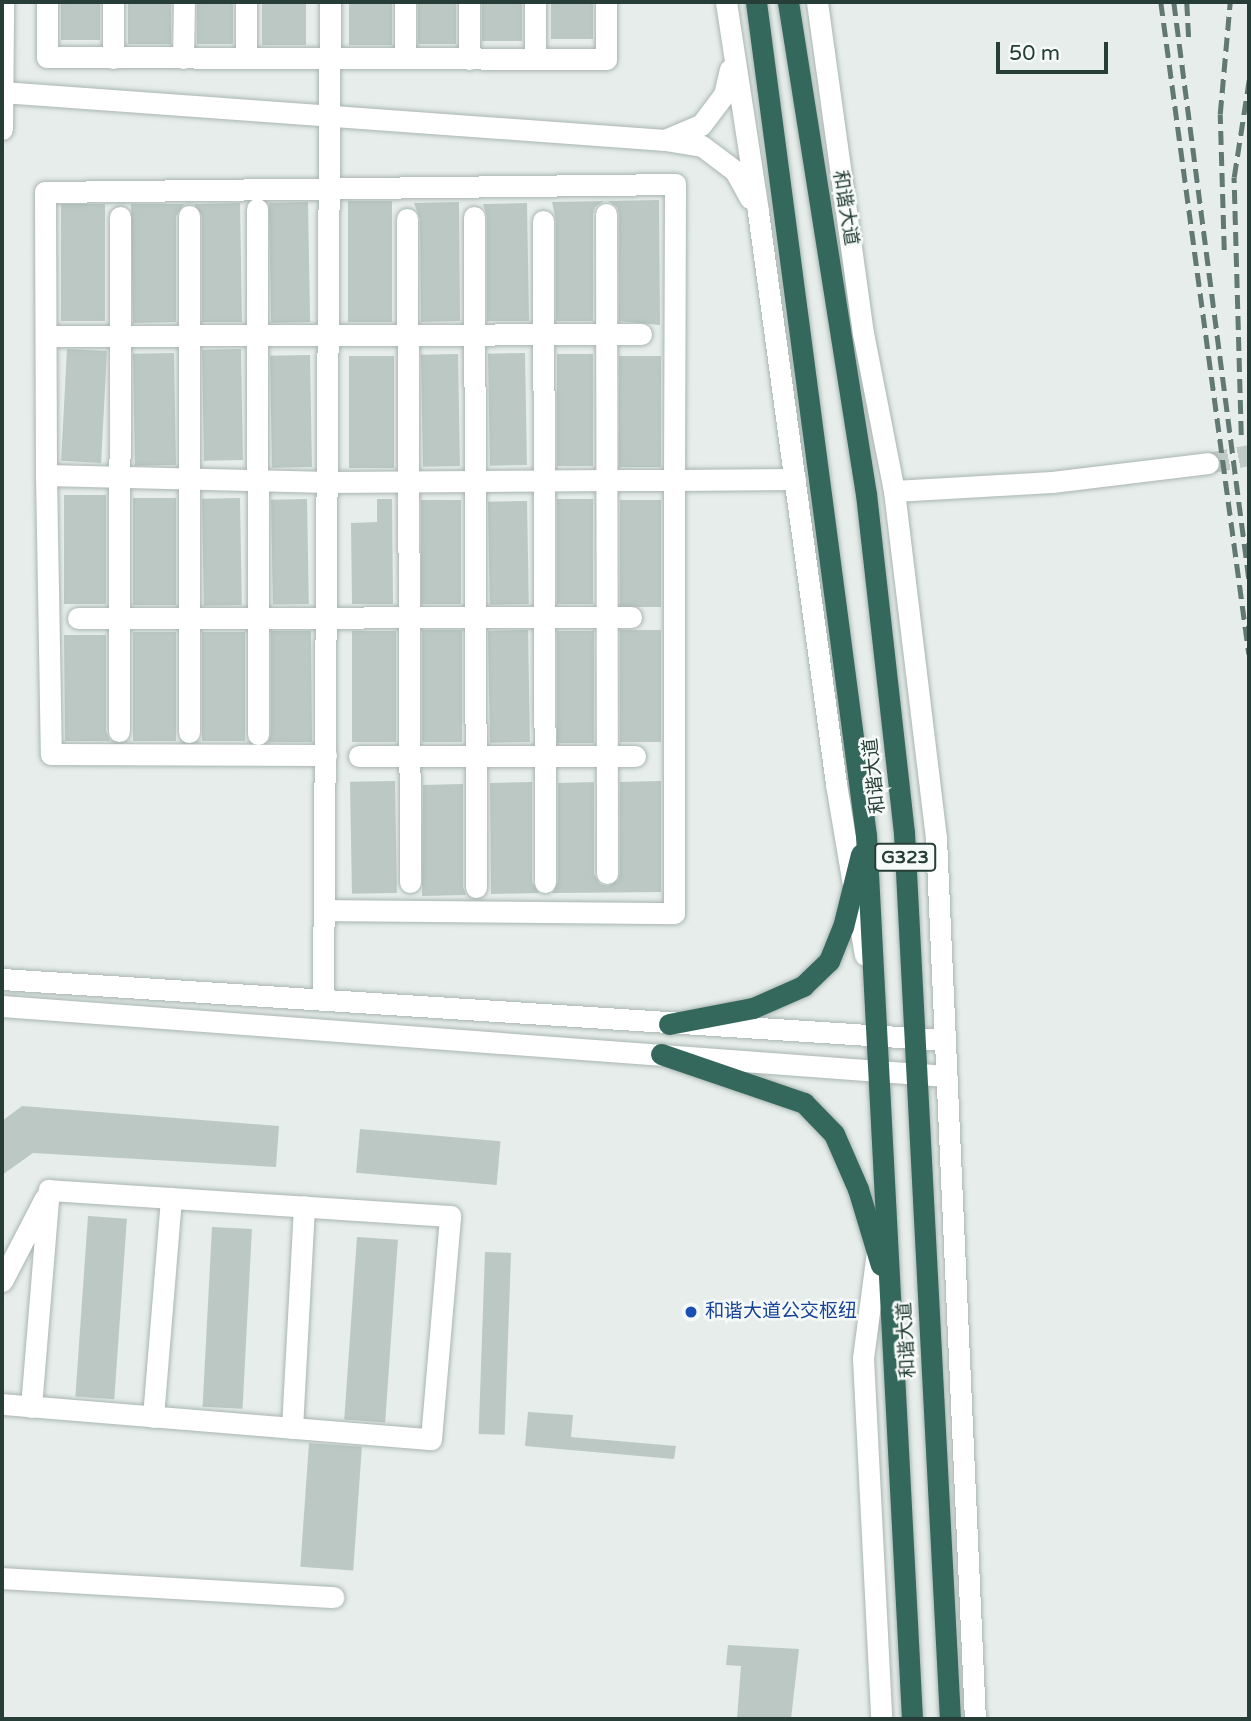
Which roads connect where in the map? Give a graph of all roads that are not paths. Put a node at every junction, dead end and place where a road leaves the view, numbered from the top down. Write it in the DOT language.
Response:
graph roads {
  1 [pos="3,2"];
  2 [pos="47,2"];
  3 [pos="113,2"];
  4 [pos="184,2"];
  5 [pos="246,2"];
  6 [pos="330,2"];
  7 [pos="405,2"];
  8 [pos="469,2"];
  9 [pos="535,2"];
  10 [pos="606,2"];
  11 [pos="726,2"];
  12 [pos="757,2"];
  13 [pos="788,2"];
  14 [pos="817,2"];
  15 [pos="113,58"];
  16 [pos="183,58"];
  17 [pos="246,58"];
  18 [pos="330,58"];
  19 [pos="405,58"];
  20 [pos="469,59"];
  21 [pos="535,59"];
  22 [pos="733,59"];
  23 [pos="2,92"];
  24 [pos="330,113"];
  25 [pos="2,129"];
  26 [pos="664,140"];
  27 [pos="330,190"];
  28 [pos="257,209"];
  29 [pos="758,212"];
  30 [pos="606,214"];
  31 [pos="189,216"];
  32 [pos="120,217"];
  33 [pos="474,217"];
  34 [pos="407,219"];
  35 [pos="543,221"];
  36 [pos="329,334"];
  37 [pos="407,334"];
  38 [pos="474,334"];
  39 [pos="544,334"];
  40 [pos="606,334"];
  41 [pos="641,334"];
  42 [pos="120,335"];
  43 [pos="189,335"];
  44 [pos="257,335"];
  45 [pos="46,336"];
  46 [pos="1208,463"];
  47 [pos="46,475"];
  48 [pos="120,477"];
  49 [pos="189,478"];
  50 [pos="257,479"];
  51 [pos="795,479"];
  52 [pos="607,480"];
  53 [pos="674,480"];
  54 [pos="408,481"];
  55 [pos="475,481"];
  56 [pos="544,481"];
  57 [pos="329,482"];
  58 [pos="894,491"];
  59 [pos="408,617"];
  60 [pos="475,617"];
  61 [pos="544,617"];
  62 [pos="607,617"];
  63 [pos="631,617"];
  64 [pos="78,618"];
  65 [pos="119,618"];
  66 [pos="189,618"];
  67 [pos="258,618"];
  68 [pos="327,618"];
  69 [pos="119,731"];
  70 [pos="189,732"];
  71 [pos="258,734"];
  72 [pos="326,755"];
  73 [pos="359,756"];
  74 [pos="476,756"];
  75 [pos="544,756"];
  76 [pos="607,756"];
  77 [pos="635,756"];
  78 [pos="409,757"];
  79 [pos="866,835"];
  80 [pos="607,873"];
  81 [pos="410,882"];
  82 [pos="545,882"];
  83 [pos="853,886"];
  84 [pos="476,887"];
  85 [pos="324,910"];
  86 [pos="2,979"];
  87 [pos="323,1000"];
  88 [pos="2,1006"];
  89 [pos="669,1024"];
  90 [pos="879,1038"];
  91 [pos="915,1038"];
  92 [pos="945,1040"];
  93 [pos="661,1054"];
  94 [pos="880,1070"];
  95 [pos="917,1074"];
  96 [pos="946,1076"];
  97 [pos="49,1190"];
  98 [pos="171,1198"];
  99 [pos="304,1206"];
  100 [pos="877,1254"];
  101 [pos="2,1281"];
  102 [pos="890,1294"];
  103 [pos="2,1404"];
  104 [pos="31,1406"];
  105 [pos="153,1416"];
  106 [pos="292,1428"];
  107 [pos="2,1578"];
  108 [pos="333,1597"];
  109 [pos="881,1719"];
  110 [pos="912,1719"];
  111 [pos="950,1719"];
  112 [pos="975,1719"];
  1 -- 23 [label="street"];
  2 -- 15 [label="street"];
  3 -- 15 [label="street"];
  4 -- 16 [label="street"];
  5 -- 17 [label="street"];
  6 -- 18 [label="street"];
  7 -- 19 [label="street"];
  8 -- 20 [label="street"];
  9 -- 21 [label="street"];
  10 -- 21 [label="street"];
  11 -- 22 [label="street"];
  12 -- 79 [label="highway, 和谐大道 / G323"];
  13 -- 91 [label="highway, 和谐大道 / G323"];
  14 -- 58 [label="street"];
  15 -- 16 [label="street"];
  16 -- 17 [label="street"];
  17 -- 18 [label="street"];
  18 -- 19 [label="street"];
  18 -- 24 [label="street"];
  19 -- 20 [label="street"];
  20 -- 21 [label="street"];
  22 -- 26 [label="street"];
  22 -- 29 [label="street"];
  23 -- 24 [label="street"];
  23 -- 25 [label="street"];
  24 -- 26 [label="street"];
  24 -- 27 [label="street"];
  26 -- 29 [label="street"];
  27 -- 36 [label="street"];
  27 -- 45 [label="street"];
  27 -- 53 [label="street"];
  28 -- 44 [label="street"];
  29 -- 51 [label="street"];
  30 -- 40 [label="street"];
  31 -- 43 [label="street"];
  32 -- 42 [label="street"];
  33 -- 38 [label="street"];
  34 -- 37 [label="street"];
  35 -- 39 [label="street"];
  36 -- 37 [label="street"];
  36 -- 44 [label="street"];
  36 -- 57 [label="street"];
  37 -- 38 [label="street"];
  37 -- 54 [label="street"];
  38 -- 39 [label="street"];
  38 -- 55 [label="street"];
  39 -- 40 [label="street"];
  39 -- 56 [label="street"];
  40 -- 41 [label="street"];
  40 -- 52 [label="street"];
  42 -- 43 [label="street"];
  42 -- 45 [label="street"];
  42 -- 48 [label="street"];
  43 -- 44 [label="street"];
  43 -- 49 [label="street"];
  44 -- 50 [label="street"];
  45 -- 47 [label="street"];
  46 -- 58 [label="street"];
  47 -- 48 [label="street"];
  47 -- 72 [label="street"];
  48 -- 49 [label="street"];
  48 -- 65 [label="street"];
  49 -- 50 [label="street"];
  49 -- 66 [label="street"];
  50 -- 57 [label="street"];
  50 -- 67 [label="street"];
  51 -- 53 [label="street"];
  51 -- 83 [label="street"];
  52 -- 53 [label="street"];
  52 -- 56 [label="street"];
  52 -- 62 [label="street"];
  53 -- 85 [label="street"];
  54 -- 55 [label="street"];
  54 -- 57 [label="street"];
  54 -- 59 [label="street"];
  55 -- 56 [label="street"];
  55 -- 60 [label="street"];
  56 -- 61 [label="street"];
  57 -- 68 [label="street"];
  58 -- 92 [label="street"];
  59 -- 60 [label="street"];
  59 -- 68 [label="street"];
  59 -- 78 [label="street"];
  60 -- 61 [label="street"];
  60 -- 74 [label="street"];
  61 -- 62 [label="street"];
  61 -- 75 [label="street"];
  62 -- 63 [label="street"];
  62 -- 76 [label="street"];
  64 -- 65 [label="street"];
  65 -- 66 [label="street"];
  65 -- 69 [label="street"];
  66 -- 67 [label="street"];
  66 -- 70 [label="street"];
  67 -- 68 [label="street"];
  67 -- 71 [label="street"];
  68 -- 72 [label="street"];
  72 -- 85 [label="street"];
  73 -- 78 [label="street"];
  74 -- 75 [label="street"];
  74 -- 78 [label="street"];
  74 -- 84 [label="street"];
  75 -- 76 [label="street"];
  75 -- 82 [label="street"];
  76 -- 77 [label="street"];
  76 -- 80 [label="street"];
  78 -- 81 [label="street"];
  79 -- 83 [label="highway"];
  79 -- 90 [label="highway, 和谐大道 / G323"];
  83 -- 89 [label="highway"];
  83 -- 90 [label="street"];
  85 -- 87 [label="street"];
  86 -- 87 [label="street"];
  87 -- 89 [label="street"];
  88 -- 93 [label="street"];
  89 -- 90 [label="street"];
  90 -- 91 [label="street"];
  90 -- 94 [label="highway, 和谐大道 / G323"];
  91 -- 92 [label="street"];
  91 -- 95 [label="highway, 和谐大道 / G323"];
  92 -- 96 [label="street"];
  93 -- 94 [label="street"];
  93 -- 100 [label="highway"];
  94 -- 95 [label="street"];
  94 -- 100 [label="street"];
  94 -- 102 [label="highway, 和谐大道 / G323"];
  95 -- 96 [label="street"];
  95 -- 111 [label="highway, 和谐大道 / G323"];
  96 -- 112 [label="street"];
  97 -- 98 [label="street"];
  97 -- 101 [label="street"];
  97 -- 104 [label="street"];
  98 -- 99 [label="street"];
  98 -- 105 [label="street"];
  99 -- 106 [label="street"];
  99 -- 106 [label="street"];
  100 -- 102 [label="highway"];
  100 -- 109 [label="street"];
  102 -- 110 [label="highway, 和谐大道 / G323"];
  103 -- 104 [label="street"];
  104 -- 105 [label="street"];
  105 -- 106 [label="street"];
  107 -- 108 [label="street"];
}
